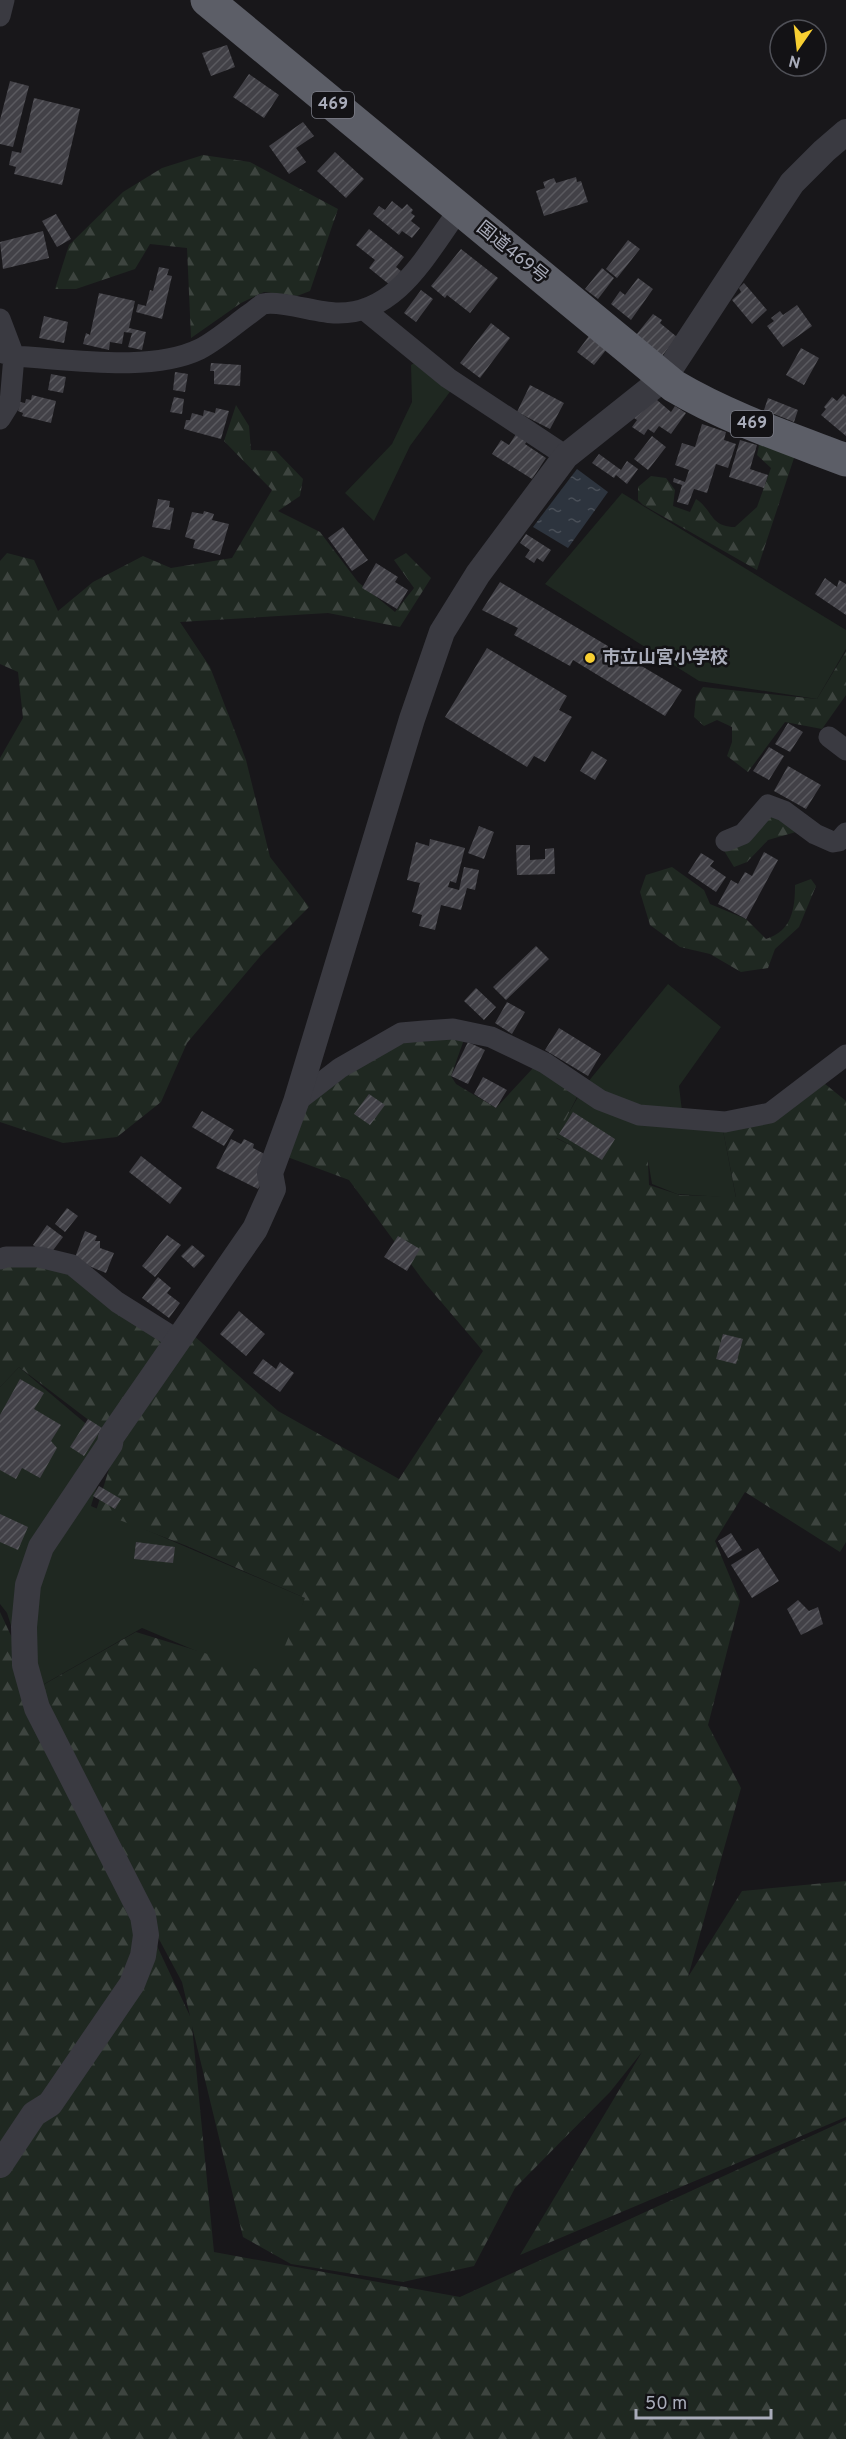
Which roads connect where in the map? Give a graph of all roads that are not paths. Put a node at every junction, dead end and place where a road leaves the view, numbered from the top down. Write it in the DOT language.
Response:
graph roads {
  1 [pos="4,0"];
  2 [pos="207,0"];
  3 [pos="0,16"];
  4 [pos="846,132"];
  5 [pos="459,210"];
  6 [pos="366,310"];
  7 [pos="0,319"];
  8 [pos="7,354"];
  9 [pos="664,378"];
  10 [pos="0,419"];
  11 [pos="566,456"];
  12 [pos="846,460"];
  13 [pos="829,737"];
  14 [pos="846,750"];
  15 [pos="846,832"];
  16 [pos="726,842"];
  17 [pos="846,1055"];
  18 [pos="296,1102"];
  19 [pos="0,1259"];
  20 [pos="179,1341"];
  21 [pos="0,2165"];
  1 -- 3 [label="street"];
  2 -- 5 [label="highway, 国道469号 / 469"];
  4 -- 9 [label="street"];
  5 -- 6 [label="street"];
  5 -- 9 [label="highway, 国道469号 / 469"];
  6 -- 8 [label="street"];
  6 -- 11 [label="street"];
  7 -- 8 [label="street"];
  8 -- 10 [label="street"];
  9 -- 11 [label="street"];
  9 -- 12 [label="highway, 国道469号 / 469"];
  11 -- 18 [label="street"];
  13 -- 14 [label="street"];
  15 -- 16 [label="street"];
  17 -- 18 [label="street"];
  18 -- 20 [label="street"];
  19 -- 20 [label="street"];
  20 -- 21 [label="street"];
}
